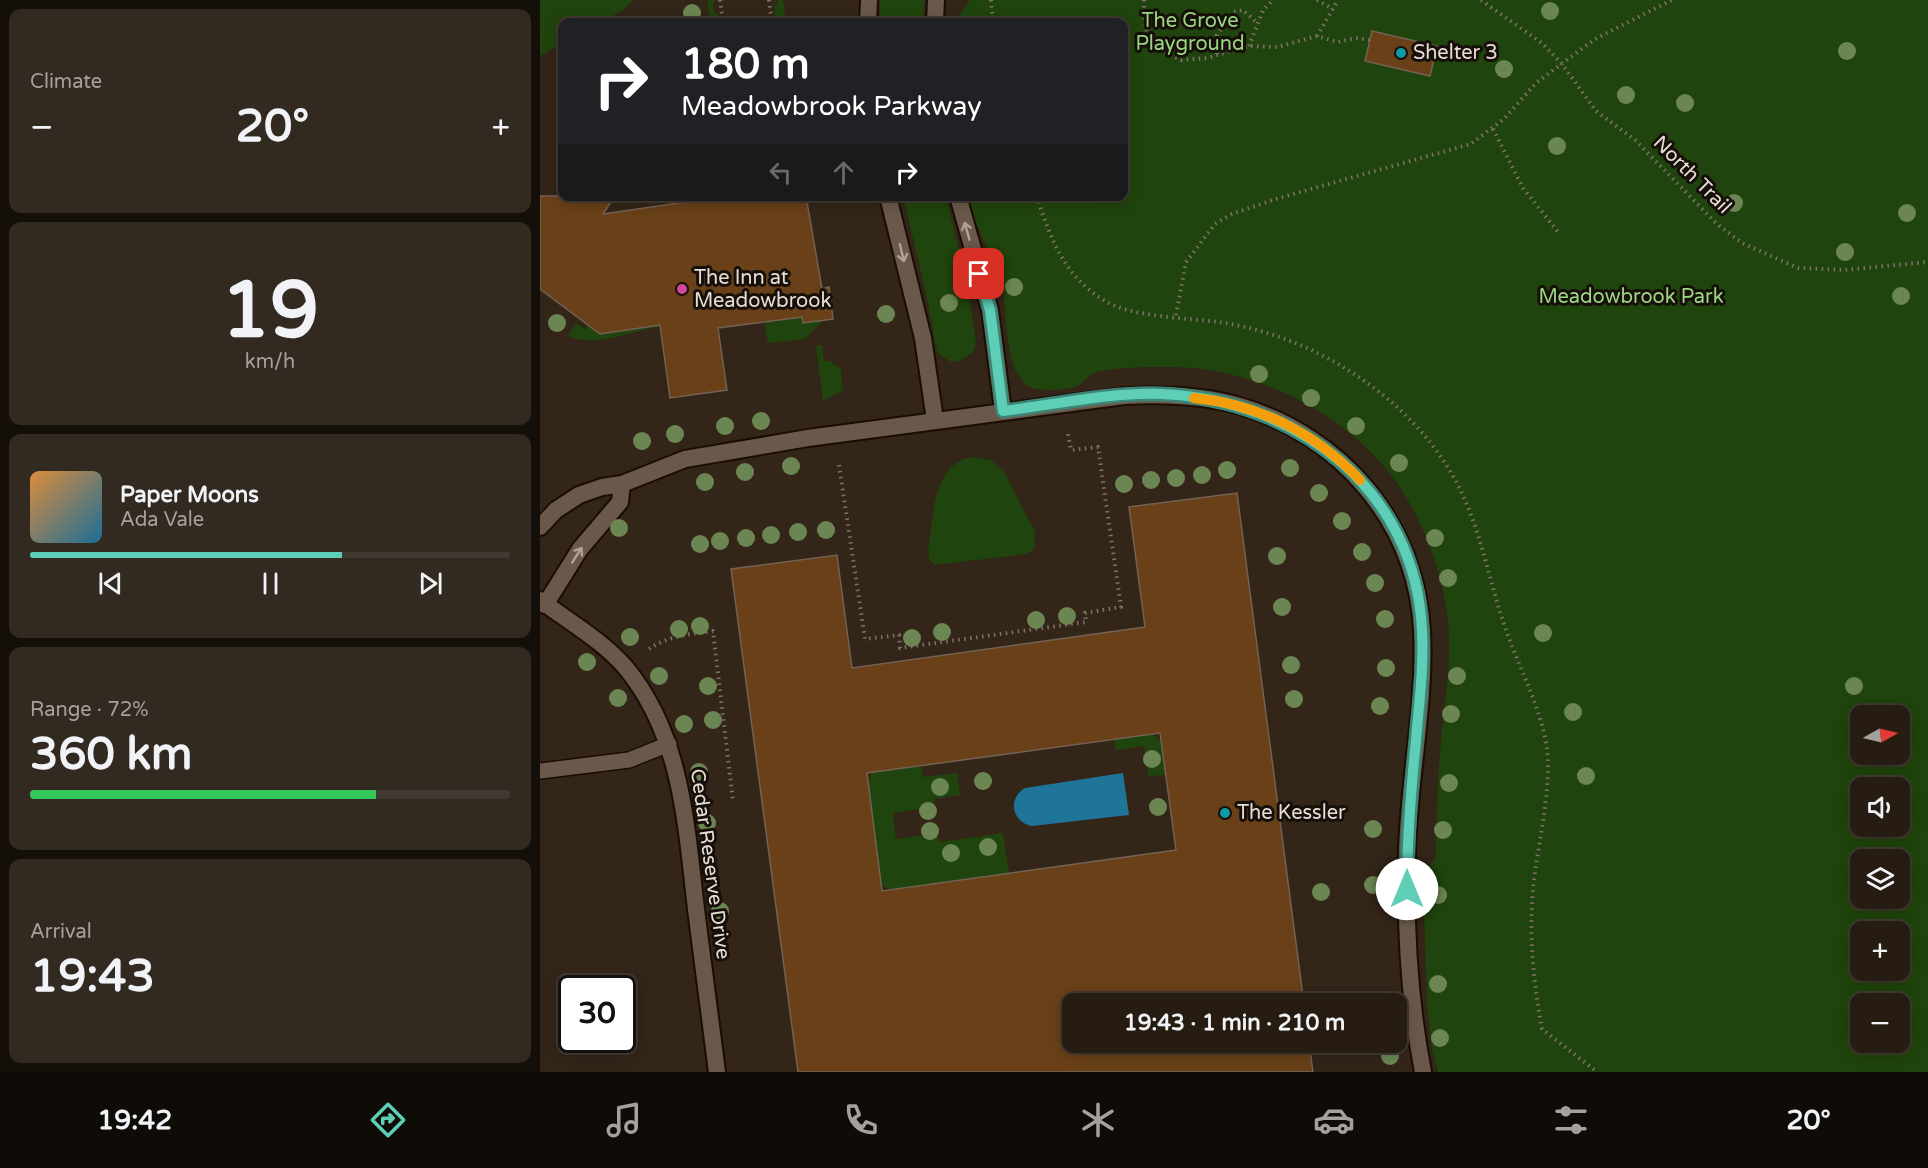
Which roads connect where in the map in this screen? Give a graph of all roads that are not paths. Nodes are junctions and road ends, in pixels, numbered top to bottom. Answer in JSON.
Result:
{"nodes":[{"id":1,"x":869,"y":0,"type":"edge"},
{"id":2,"x":936,"y":0,"type":"edge"},
{"id":3,"x":868,"y":18,"type":"edge"},
{"id":4,"x":935,"y":18,"type":"edge"},
{"id":5,"x":889,"y":201,"type":"edge"},
{"id":6,"x":959,"y":201,"type":"edge"},
{"id":7,"x":1003,"y":411,"type":"junction"},
{"id":8,"x":935,"y":420,"type":"junction"},
{"id":9,"x":622,"y":484,"type":"junction"},
{"id":10,"x":540,"y":527,"type":"edge"},
{"id":11,"x":543,"y":602,"type":"edge"},
{"id":12,"x":669,"y":744,"type":"junction"},
{"id":13,"x":540,"y":771,"type":"edge"},
{"id":14,"x":717,"y":1072,"type":"edge"},
{"id":15,"x":1423,"y":1072,"type":"edge"}],
"edges":[{"from":1,"to":3,"type":"street"},
{"from":2,"to":4,"type":"street"},
{"from":5,"to":8,"type":"street","one_way":true},
{"from":7,"to":6,"type":"street","one_way":true},
{"from":7,"to":8,"type":"street"},
{"from":7,"to":15,"type":"street"},
{"from":8,"to":9,"type":"street"},
{"from":9,"to":10,"type":"street"},
{"from":11,"to":9,"type":"street","name":"Cedar Reserve Drive","one_way":true},
{"from":11,"to":12,"type":"street","name":"Cedar Reserve Drive"},
{"from":12,"to":13,"type":"lane"},
{"from":12,"to":14,"type":"street","name":"Cedar Reserve Drive"}]}
